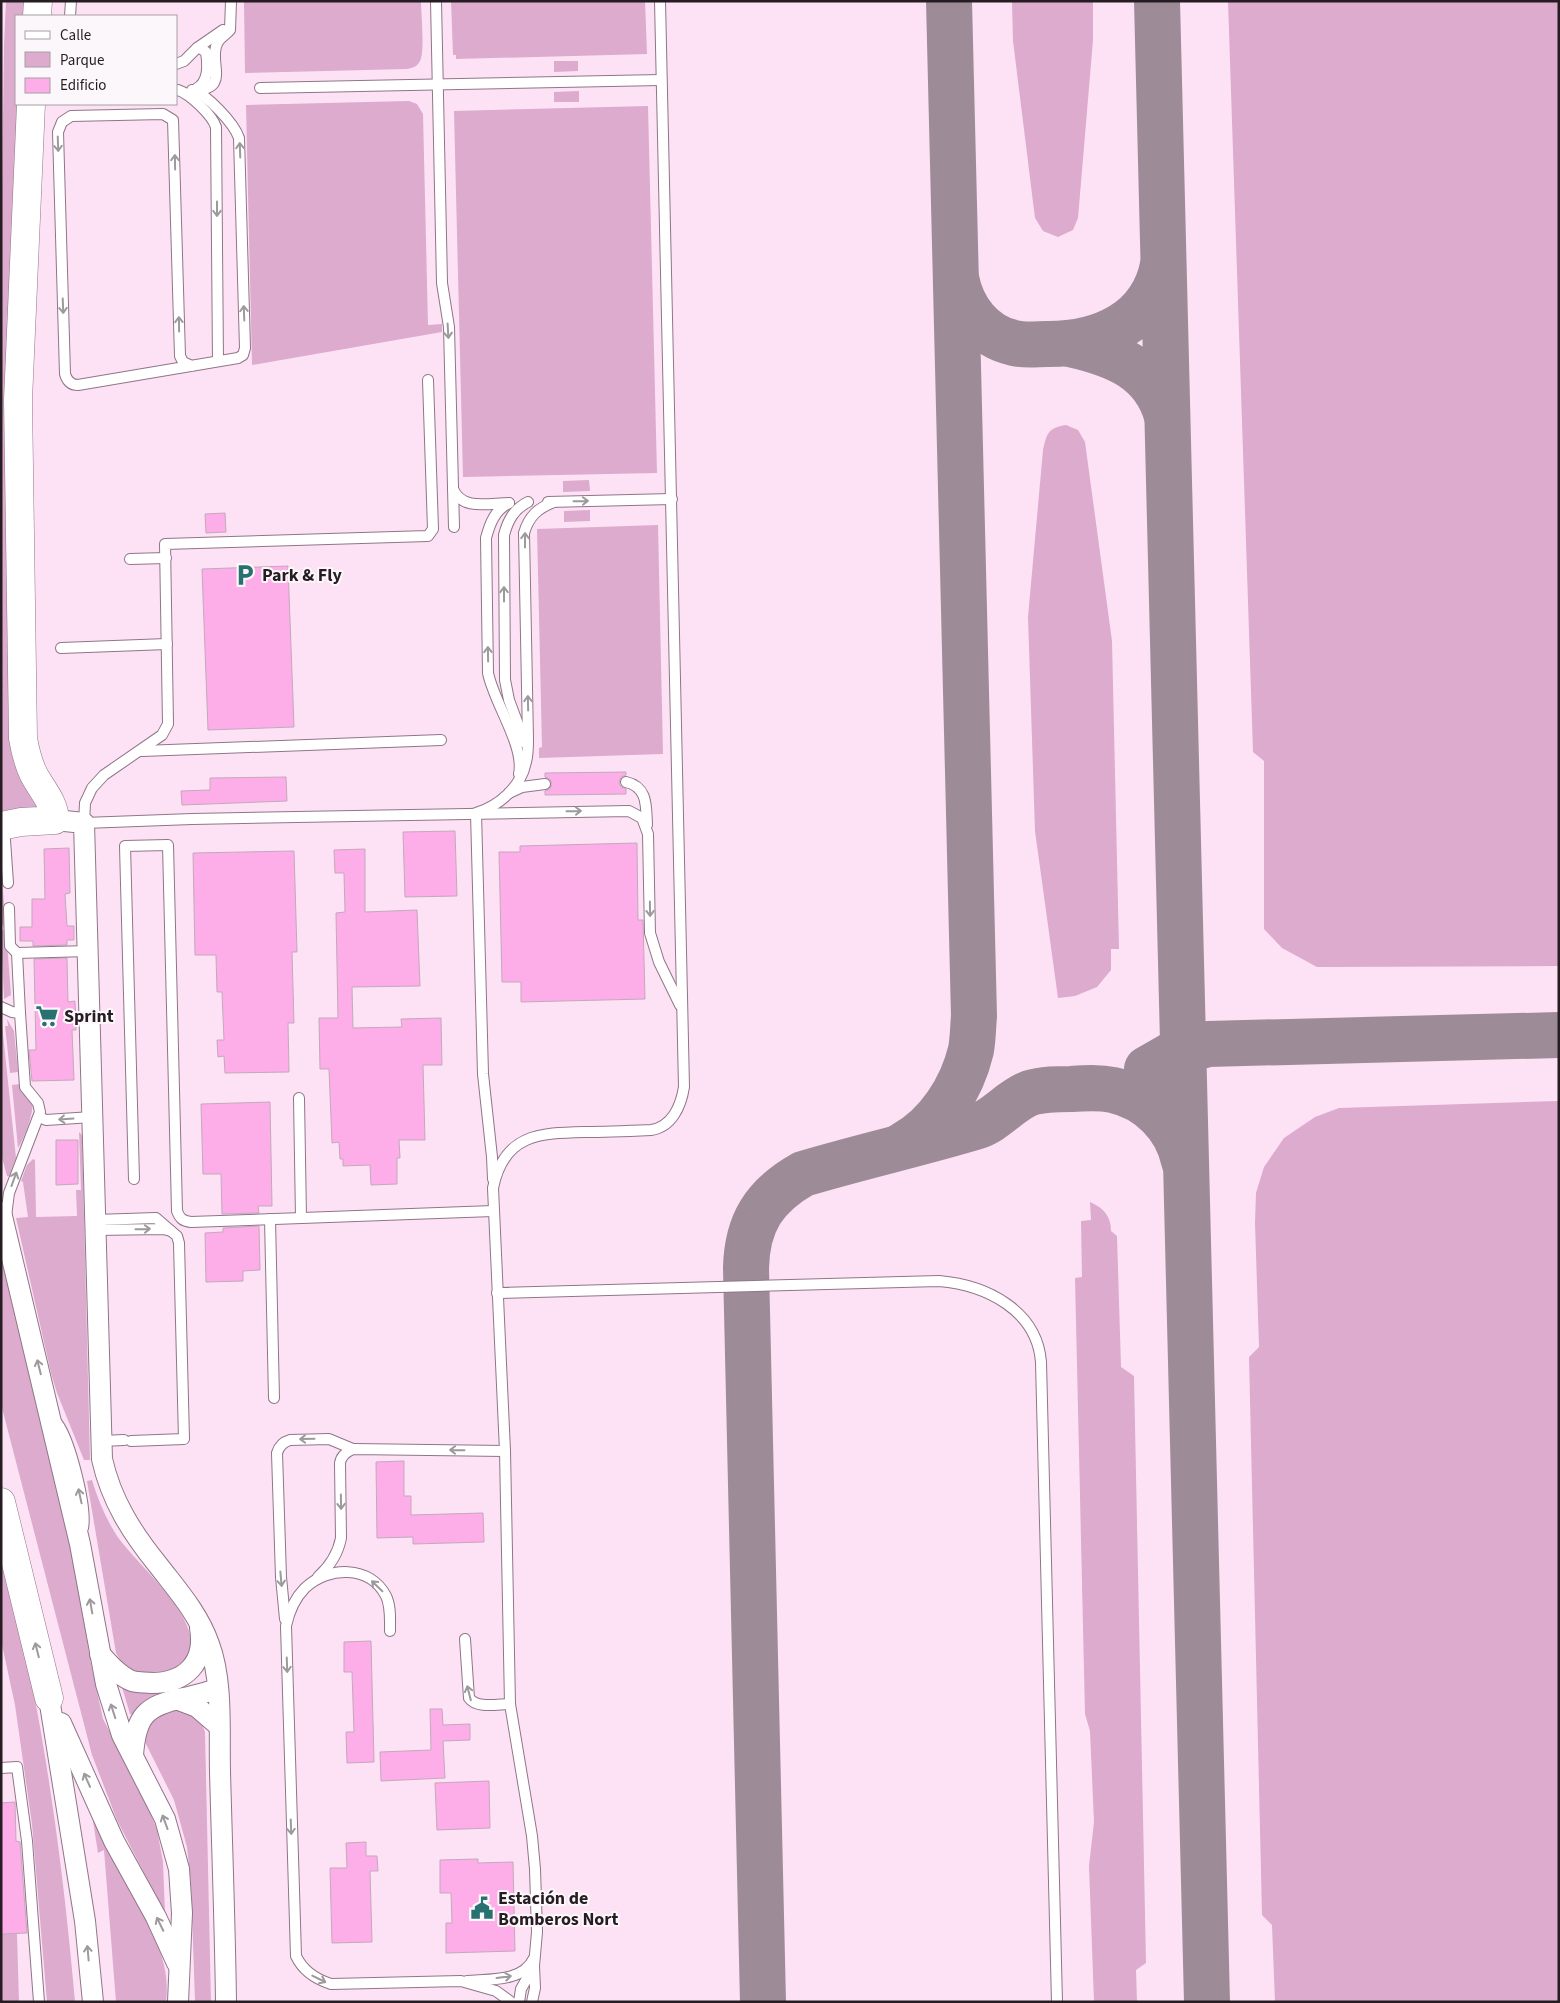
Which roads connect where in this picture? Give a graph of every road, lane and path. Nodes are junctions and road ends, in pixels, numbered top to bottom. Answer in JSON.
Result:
{"nodes":[{"id":1,"x":38,"y":1,"type":"edge"},
{"id":2,"x":71,"y":1,"type":"edge"},
{"id":3,"x":231,"y":1,"type":"edge"},
{"id":4,"x":436,"y":1,"type":"edge"},
{"id":5,"x":660,"y":1,"type":"edge"},
{"id":6,"x":37,"y":15,"type":"edge"},
{"id":7,"x":70,"y":15,"type":"edge"},
{"id":8,"x":231,"y":16,"type":"junction"},
{"id":9,"x":197,"y":48,"type":"junction"},
{"id":10,"x":178,"y":63,"type":"edge"},
{"id":11,"x":661,"y":80,"type":"junction"},
{"id":12,"x":438,"y":84,"type":"junction"},
{"id":13,"x":260,"y":88,"type":"dead end"},
{"id":14,"x":178,"y":90,"type":"edge"},
{"id":15,"x":178,"y":90,"type":"edge"},
{"id":16,"x":197,"y":90,"type":"junction"},
{"id":17,"x":31,"y":105,"type":"edge"},
{"id":18,"x":234,"y":126,"type":"junction"},
{"id":19,"x":216,"y":132,"type":"junction"},
{"id":20,"x":218,"y":361,"type":"junction"},
{"id":21,"x":192,"y":366,"type":"junction"},
{"id":22,"x":428,"y":380,"type":"dead end"},
{"id":23,"x":453,"y":488,"type":"junction"},
{"id":24,"x":672,"y":499,"type":"junction"},
{"id":25,"x":528,"y":502,"type":"junction"},
{"id":26,"x":554,"y":502,"type":"junction"},
{"id":27,"x":509,"y":503,"type":"junction"},
{"id":28,"x":454,"y":527,"type":"dead end"},
{"id":29,"x":166,"y":558,"type":"junction"},
{"id":30,"x":130,"y":559,"type":"dead end"},
{"id":31,"x":167,"y":644,"type":"junction"},
{"id":32,"x":61,"y":648,"type":"dead end"},
{"id":33,"x":441,"y":740,"type":"dead end"},
{"id":34,"x":137,"y":752,"type":"junction"},
{"id":35,"x":526,"y":762,"type":"junction"},
{"id":36,"x":626,"y":782,"type":"dead end"},
{"id":37,"x":545,"y":784,"type":"dead end"},
{"id":38,"x":519,"y":785,"type":"junction"},
{"id":39,"x":476,"y":813,"type":"junction"},
{"id":40,"x":55,"y":820,"type":"junction"},
{"id":41,"x":7,"y":823,"type":"edge"},
{"id":42,"x":84,"y":823,"type":"junction"},
{"id":43,"x":648,"y":834,"type":"junction"},
{"id":44,"x":8,"y":883,"type":"dead end"},
{"id":45,"x":9,"y":908,"type":"dead end"},
{"id":46,"x":88,"y":951,"type":"junction"},
{"id":47,"x":18,"y":953,"type":"junction"},
{"id":48,"x":1,"y":1007,"type":"edge"},
{"id":49,"x":20,"y":1013,"type":"junction"},
{"id":50,"x":683,"y":1013,"type":"junction"},
{"id":51,"x":299,"y":1098,"type":"dead end"},
{"id":52,"x":39,"y":1117,"type":"junction"},
{"id":53,"x":92,"y":1117,"type":"junction"},
{"id":54,"x":134,"y":1179,"type":"dead end"},
{"id":55,"x":493,"y":1188,"type":"junction"},
{"id":56,"x":493,"y":1211,"type":"junction"},
{"id":57,"x":301,"y":1218,"type":"junction"},
{"id":58,"x":270,"y":1219,"type":"junction"},
{"id":59,"x":3,"y":1220,"type":"edge"},
{"id":60,"x":95,"y":1225,"type":"junction"},
{"id":61,"x":497,"y":1293,"type":"junction"},
{"id":62,"x":274,"y":1398,"type":"dead end"},
{"id":63,"x":101,"y":1440,"type":"junction"},
{"id":64,"x":353,"y":1449,"type":"junction"},
{"id":65,"x":506,"y":1451,"type":"junction"},
{"id":66,"x":1,"y":1502,"type":"edge"},
{"id":67,"x":314,"y":1580,"type":"junction"},
{"id":68,"x":198,"y":1619,"type":"junction"},
{"id":69,"x":286,"y":1626,"type":"junction"},
{"id":70,"x":390,"y":1631,"type":"dead end"},
{"id":71,"x":465,"y":1639,"type":"dead end"},
{"id":72,"x":100,"y":1654,"type":"junction"},
{"id":73,"x":218,"y":1689,"type":"junction"},
{"id":74,"x":174,"y":1690,"type":"junction"},
{"id":75,"x":49,"y":1698,"type":"junction"},
{"id":76,"x":510,"y":1704,"type":"junction"},
{"id":77,"x":219,"y":1726,"type":"junction"},
{"id":78,"x":133,"y":1756,"type":"junction"},
{"id":79,"x":1,"y":1768,"type":"edge"},
{"id":80,"x":536,"y":1954,"type":"junction"},
{"id":81,"x":534,"y":1966,"type":"junction"},
{"id":82,"x":179,"y":1969,"type":"junction"},
{"id":83,"x":461,"y":1981,"type":"junction"},
{"id":84,"x":39,"y":2002,"type":"edge"},
{"id":85,"x":93,"y":2002,"type":"edge"},
{"id":86,"x":178,"y":2002,"type":"edge"},
{"id":87,"x":226,"y":2002,"type":"edge"},
{"id":88,"x":510,"y":2002,"type":"edge"},
{"id":89,"x":519,"y":2002,"type":"edge"},
{"id":90,"x":532,"y":2002,"type":"edge"},
{"id":91,"x":1057,"y":2002,"type":"edge"}],
"edges":[{"from":1,"to":6,"type":"main road"},
{"from":2,"to":7,"type":"lane"},
{"from":3,"to":8,"type":"lane"},
{"from":4,"to":12,"type":"lane"},
{"from":5,"to":11,"type":"lane"},
{"from":8,"to":9,"type":"lane"},
{"from":8,"to":16,"type":"lane"},
{"from":9,"to":10,"type":"lane"},
{"from":9,"to":16,"type":"lane"},
{"from":11,"to":12,"type":"lane"},
{"from":11,"to":24,"type":"lane"},
{"from":12,"to":13,"type":"lane"},
{"from":12,"to":23,"type":"lane","one_way":true},
{"from":14,"to":16,"type":"lane"},
{"from":15,"to":19,"type":"lane"},
{"from":16,"to":18,"type":"lane"},
{"from":17,"to":40,"type":"main road"},
{"from":18,"to":19,"type":"lane"},
{"from":20,"to":18,"type":"lane","one_way":true},
{"from":19,"to":20,"type":"lane","one_way":true},
{"from":20,"to":21,"type":"lane"},
{"from":21,"to":21,"type":"lane","one_way":true},
{"from":22,"to":29,"type":"lane"},
{"from":23,"to":27,"type":"lane"},
{"from":23,"to":28,"type":"lane"},
{"from":26,"to":24,"type":"lane","one_way":true},
{"from":24,"to":50,"type":"lane"},
{"from":25,"to":26,"type":"lane"},
{"from":25,"to":27,"type":"lane"},
{"from":35,"to":25,"type":"lane","one_way":true},
{"from":35,"to":26,"type":"lane","one_way":true},
{"from":38,"to":27,"type":"lane","one_way":true},
{"from":29,"to":30,"type":"lane"},
{"from":29,"to":31,"type":"lane"},
{"from":31,"to":32,"type":"lane"},
{"from":31,"to":34,"type":"lane"},
{"from":33,"to":34,"type":"lane"},
{"from":34,"to":42,"type":"lane"},
{"from":35,"to":38,"type":"lane"},
{"from":36,"to":43,"type":"lane"},
{"from":37,"to":38,"type":"lane"},
{"from":38,"to":39,"type":"lane"},
{"from":39,"to":42,"type":"lane"},
{"from":39,"to":43,"type":"lane","one_way":true},
{"from":39,"to":55,"type":"lane"},
{"from":40,"to":41,"type":"main road"},
{"from":40,"to":42,"type":"street"},
{"from":41,"to":44,"type":"lane"},
{"from":42,"to":46,"type":"street"},
{"from":43,"to":50,"type":"lane","one_way":true},
{"from":45,"to":47,"type":"lane"},
{"from":46,"to":47,"type":"lane"},
{"from":46,"to":53,"type":"street"},
{"from":47,"to":49,"type":"lane"},
{"from":48,"to":49,"type":"lane"},
{"from":49,"to":52,"type":"lane"},
{"from":50,"to":55,"type":"lane"},
{"from":51,"to":57,"type":"lane"},
{"from":53,"to":52,"type":"lane","one_way":true},
{"from":59,"to":52,"type":"lane","one_way":true},
{"from":53,"to":60,"type":"street"},
{"from":54,"to":58,"type":"lane"},
{"from":55,"to":56,"type":"lane"},
{"from":56,"to":57,"type":"lane"},
{"from":56,"to":61,"type":"lane"},
{"from":57,"to":58,"type":"lane"},
{"from":58,"to":62,"type":"lane"},
{"from":72,"to":59,"type":"street","one_way":true},
{"from":60,"to":63,"type":"street"},
{"from":60,"to":63,"type":"lane"},
{"from":61,"to":65,"type":"lane"},
{"from":61,"to":91,"type":"lane"},
{"from":63,"to":68,"type":"street"},
{"from":65,"to":64,"type":"lane","one_way":true},
{"from":64,"to":67,"type":"lane","one_way":true},
{"from":64,"to":69,"type":"lane","one_way":true},
{"from":65,"to":76,"type":"lane"},
{"from":75,"to":66,"type":"main road","one_way":true},
{"from":67,"to":69,"type":"lane"},
{"from":70,"to":67,"type":"lane","one_way":true},
{"from":68,"to":73,"type":"street"},
{"from":68,"to":74,"type":"street"},
{"from":69,"to":83,"type":"lane","one_way":true},
{"from":76,"to":71,"type":"lane","one_way":true},
{"from":72,"to":74,"type":"street"},
{"from":78,"to":72,"type":"street","one_way":true},
{"from":73,"to":74,"type":"street"},
{"from":73,"to":77,"type":"street"},
{"from":74,"to":77,"type":"street"},
{"from":74,"to":78,"type":"street"},
{"from":82,"to":75,"type":"street","one_way":true},
{"from":85,"to":75,"type":"street","one_way":true},
{"from":76,"to":80,"type":"lane"},
{"from":77,"to":87,"type":"street"},
{"from":82,"to":78,"type":"street","one_way":true},
{"from":79,"to":84,"type":"lane"},
{"from":80,"to":81,"type":"lane"},
{"from":83,"to":80,"type":"lane","one_way":true},
{"from":81,"to":89,"type":"lane"},
{"from":81,"to":90,"type":"lane"},
{"from":82,"to":86,"type":"street"},
{"from":83,"to":88,"type":"lane"}]}
